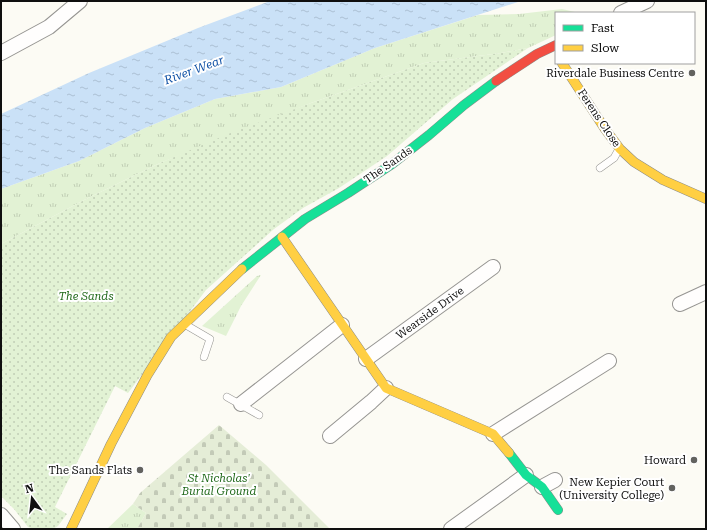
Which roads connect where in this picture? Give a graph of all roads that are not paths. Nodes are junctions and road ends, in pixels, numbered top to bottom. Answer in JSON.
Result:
{"nodes":[{"id":1,"x":80,"y":1,"type":"edge"},
{"id":2,"x":647,"y":1,"type":"edge"},
{"id":3,"x":630,"y":11,"type":"edge"},
{"id":4,"x":555,"y":48,"type":"edge"},
{"id":5,"x":1,"y":53,"type":"edge"},
{"id":6,"x":563,"y":64,"type":"edge"},
{"id":7,"x":620,"y":149,"type":"junction"},
{"id":8,"x":600,"y":168,"type":"dead end"},
{"id":9,"x":706,"y":199,"type":"edge"},
{"id":10,"x":282,"y":237,"type":"junction"},
{"id":11,"x":493,"y":267,"type":"dead end"},
{"id":12,"x":706,"y":292,"type":"edge"},
{"id":13,"x":680,"y":304,"type":"dead end"},
{"id":14,"x":184,"y":324,"type":"junction"},
{"id":15,"x":342,"y":325,"type":"junction"},
{"id":16,"x":204,"y":357,"type":"dead end"},
{"id":17,"x":366,"y":359,"type":"junction"},
{"id":18,"x":608,"y":361,"type":"dead end"},
{"id":19,"x":386,"y":388,"type":"junction"},
{"id":20,"x":227,"y":396,"type":"dead end"},
{"id":21,"x":241,"y":404,"type":"junction"},
{"id":22,"x":259,"y":415,"type":"dead end"},
{"id":23,"x":493,"y":434,"type":"junction"},
{"id":24,"x":330,"y":436,"type":"dead end"},
{"id":25,"x":526,"y":475,"type":"junction"},
{"id":26,"x":556,"y":480,"type":"dead end"},
{"id":27,"x":542,"y":487,"type":"junction"},
{"id":28,"x":558,"y":510,"type":"dead end"},
{"id":29,"x":1,"y":515,"type":"edge"},
{"id":30,"x":13,"y":529,"type":"edge"},
{"id":31,"x":72,"y":529,"type":"edge"},
{"id":32,"x":452,"y":529,"type":"edge"}],
"edges":[{"from":1,"to":5,"type":"street"},
{"from":2,"to":3,"type":"street"},
{"from":4,"to":10,"type":"street","name":"The Sands"},
{"from":6,"to":7,"type":"street","name":"Ferens Close"},
{"from":7,"to":8,"type":"lane"},
{"from":7,"to":9,"type":"street","name":"Ferens Close"},
{"from":10,"to":14,"type":"street","name":"The Sands"},
{"from":10,"to":15,"type":"street"},
{"from":11,"to":17,"type":"street","name":"Wearside Drive"},
{"from":12,"to":13,"type":"street"},
{"from":14,"to":16,"type":"lane"},
{"from":14,"to":31,"type":"street","name":"The Sands"},
{"from":15,"to":17,"type":"street"},
{"from":15,"to":21,"type":"street"},
{"from":17,"to":19,"type":"street"},
{"from":18,"to":23,"type":"street"},
{"from":19,"to":23,"type":"street"},
{"from":19,"to":24,"type":"street"},
{"from":20,"to":21,"type":"lane"},
{"from":21,"to":22,"type":"lane"},
{"from":23,"to":25,"type":"street"},
{"from":25,"to":27,"type":"street"},
{"from":25,"to":32,"type":"street"},
{"from":26,"to":27,"type":"street"},
{"from":27,"to":28,"type":"street"},
{"from":29,"to":30,"type":"street"}]}
